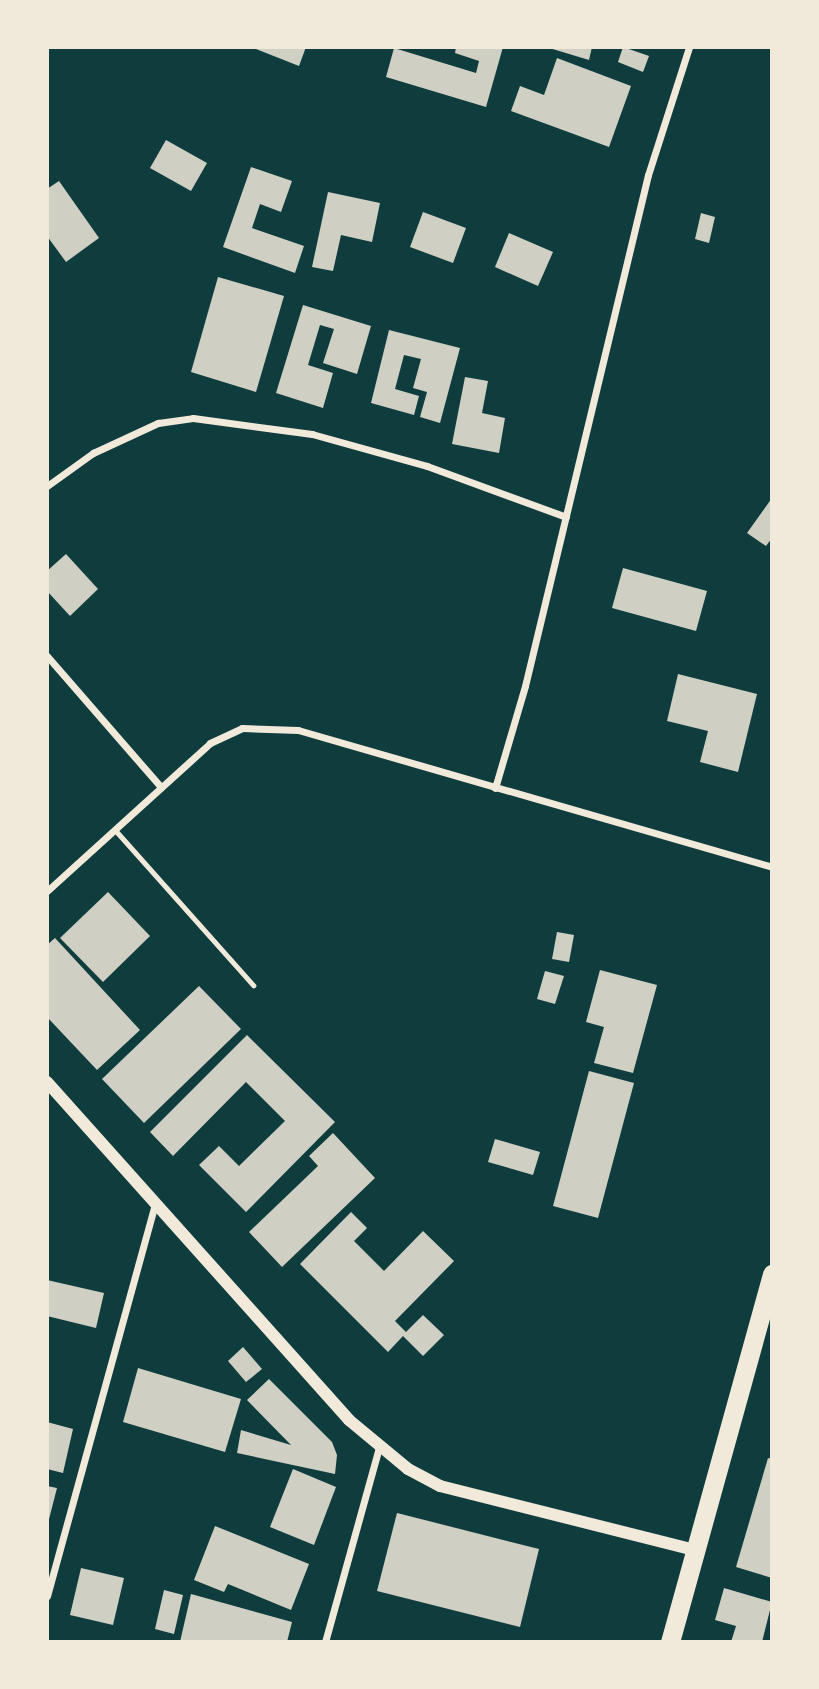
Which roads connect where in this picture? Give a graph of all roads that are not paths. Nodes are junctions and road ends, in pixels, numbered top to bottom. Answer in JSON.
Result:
{"nodes":[{"id":1,"x":690,"y":47,"type":"edge"},
{"id":2,"x":47,"y":486,"type":"edge"},
{"id":3,"x":566,"y":517,"type":"junction"},
{"id":4,"x":47,"y":656,"type":"edge"},
{"id":5,"x":161,"y":787,"type":"junction"},
{"id":6,"x":495,"y":788,"type":"junction"},
{"id":7,"x":115,"y":830,"type":"junction"},
{"id":8,"x":772,"y":866,"type":"edge"},
{"id":9,"x":47,"y":891,"type":"edge"},
{"id":10,"x":253,"y":985,"type":"dead end"},
{"id":11,"x":47,"y":1082,"type":"edge"},
{"id":12,"x":155,"y":1203,"type":"junction"},
{"id":13,"x":772,"y":1274,"type":"edge"},
{"id":14,"x":381,"y":1443,"type":"junction"},
{"id":15,"x":695,"y":1550,"type":"junction"},
{"id":16,"x":47,"y":1596,"type":"edge"},
{"id":17,"x":325,"y":1642,"type":"edge"},
{"id":18,"x":670,"y":1642,"type":"edge"}],
"edges":[{"from":1,"to":3,"type":"street"},
{"from":2,"to":3,"type":"street"},
{"from":3,"to":6,"type":"street"},
{"from":4,"to":5,"type":"street"},
{"from":5,"to":6,"type":"street"},
{"from":5,"to":7,"type":"street"},
{"from":6,"to":8,"type":"street"},
{"from":7,"to":9,"type":"street"},
{"from":7,"to":10,"type":"lane"},
{"from":11,"to":12,"type":"street"},
{"from":12,"to":14,"type":"street"},
{"from":12,"to":16,"type":"street"},
{"from":13,"to":15,"type":"highway"},
{"from":14,"to":15,"type":"street"},
{"from":14,"to":17,"type":"street"},
{"from":15,"to":18,"type":"highway"}]}
